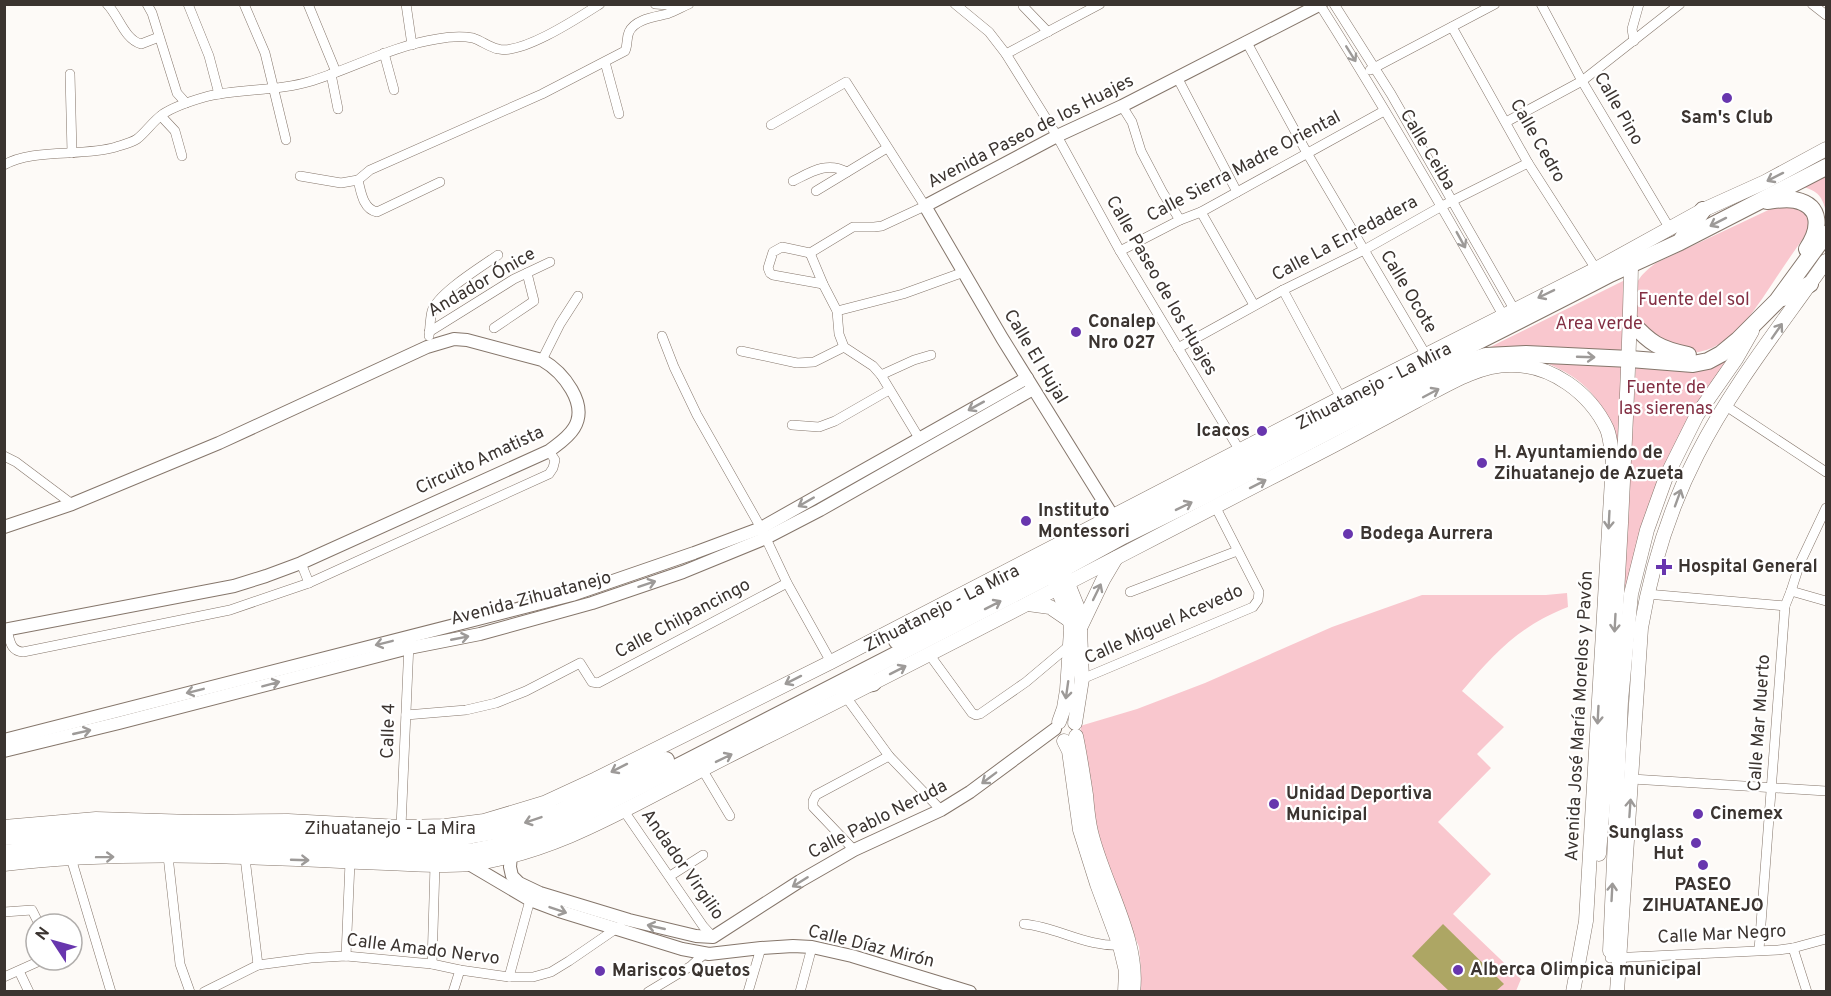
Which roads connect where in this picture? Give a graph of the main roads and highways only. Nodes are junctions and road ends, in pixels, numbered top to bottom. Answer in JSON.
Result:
{"nodes":[{"id":1,"x":1827,"y":149,"type":"edge"},
{"id":2,"x":1827,"y":167,"type":"edge"},
{"id":3,"x":1757,"y":203,"type":"junction"},
{"id":4,"x":1702,"y":210,"type":"joint"},
{"id":5,"x":1827,"y":234,"type":"edge"},
{"id":6,"x":1675,"y":236,"type":"junction"},
{"id":7,"x":1827,"y":261,"type":"edge"},
{"id":8,"x":1631,"y":263,"type":"junction"},
{"id":9,"x":1596,"y":273,"type":"junction"},
{"id":10,"x":1810,"y":284,"type":"junction"},
{"id":11,"x":1777,"y":301,"type":"junction"},
{"id":12,"x":1760,"y":319,"type":"junction"},
{"id":13,"x":1630,"y":322,"type":"junction"},
{"id":14,"x":1721,"y":354,"type":"junction"},
{"id":15,"x":1630,"y":358,"type":"junction"},
{"id":16,"x":1411,"y":389,"type":"junction"},
{"id":17,"x":1390,"y":415,"type":"junction"},
{"id":18,"x":1192,"y":481,"type":"junction"},
{"id":19,"x":1122,"y":531,"type":"junction"},
{"id":20,"x":1116,"y":557,"type":"junction"},
{"id":21,"x":1053,"y":568,"type":"junction"},
{"id":22,"x":1611,"y":599,"type":"junction"},
{"id":23,"x":1028,"y":604,"type":"junction"},
{"id":24,"x":1075,"y":624,"type":"junction"},
{"id":25,"x":873,"y":683,"type":"junction"},
{"id":26,"x":829,"y":688,"type":"junction"},
{"id":27,"x":1637,"y":700,"type":"junction"},
{"id":28,"x":1621,"y":701,"type":"junction"},
{"id":29,"x":1057,"y":725,"type":"junction"},
{"id":30,"x":1072,"y":733,"type":"junction"},
{"id":31,"x":4,"y":827,"type":"edge"},
{"id":32,"x":288,"y":827,"type":"junction"},
{"id":33,"x":4,"y":837,"type":"edge"},
{"id":34,"x":4,"y":853,"type":"edge"},
{"id":35,"x":4,"y":864,"type":"edge"},
{"id":36,"x":1125,"y":945,"type":"junction"},
{"id":37,"x":1614,"y":957,"type":"junction"},
{"id":38,"x":1125,"y":992,"type":"edge"},
{"id":39,"x":1133,"y":992,"type":"edge"},
{"id":40,"x":1573,"y":992,"type":"edge"},
{"id":41,"x":1616,"y":992,"type":"edge"}],
"edges":[{"from":1,"to":4,"type":"main road","one_way":true},
{"from":2,"to":3,"type":"highway","name":"Zihuatanejo - La Mira"},
{"from":3,"to":6,"type":"highway","name":"Zihuatanejo - La Mira","one_way":true},
{"from":3,"to":12,"type":"highway"},
{"from":4,"to":6,"type":"highway"},
{"from":5,"to":11,"type":"highway","name":"Zihuatanejo - La Mira"},
{"from":6,"to":8,"type":"highway","name":"Zihuatanejo - La Mira"},
{"from":6,"to":9,"type":"main road"},
{"from":7,"to":10,"type":"main road"},
{"from":8,"to":9,"type":"highway","name":"Zihuatanejo - La Mira"},
{"from":8,"to":13,"type":"main road","name":"Avenida José María Morelos y Pavón"},
{"from":9,"to":18,"type":"highway","name":"Zihuatanejo - La Mira"},
{"from":9,"to":18,"type":"main road","one_way":true},
{"from":10,"to":11,"type":"highway"},
{"from":27,"to":10,"type":"main road","one_way":true},
{"from":11,"to":12,"type":"highway","name":"Zihuatanejo - La Mira"},
{"from":12,"to":14,"type":"highway","name":"Zihuatanejo - La Mira"},
{"from":12,"to":28,"type":"main road"},
{"from":13,"to":14,"type":"highway"},
{"from":13,"to":15,"type":"main road","name":"Avenida José María Morelos y Pavón"},
{"from":14,"to":15,"type":"highway","name":"Zihuatanejo - La Mira"},
{"from":16,"to":15,"type":"highway","name":"Zihuatanejo - La Mira","one_way":true},
{"from":15,"to":22,"type":"main road","name":"Avenida José María Morelos y Pavón"},
{"from":16,"to":17,"type":"highway"},
{"from":19,"to":16,"type":"highway","name":"Zihuatanejo - La Mira","one_way":true},
{"from":19,"to":17,"type":"main road","name":"Avenida José María Morelos y Pavón","one_way":true},
{"from":17,"to":22,"type":"main road","name":"Avenida José María Morelos y Pavón","one_way":true},
{"from":18,"to":19,"type":"highway","name":"Zihuatanejo - La Mira"},
{"from":19,"to":20,"type":"main road","name":"Avenida José María Morelos y Pavón"},
{"from":19,"to":21,"type":"highway","name":"Zihuatanejo - La Mira"},
{"from":20,"to":21,"type":"main road","name":"Avenida José María Morelos y Pavón"},
{"from":24,"to":20,"type":"main road","one_way":true},
{"from":21,"to":23,"type":"main road"},
{"from":21,"to":24,"type":"main road"},
{"from":26,"to":21,"type":"highway","name":"Zihuatanejo - La Mira","one_way":true},
{"from":21,"to":32,"type":"main road","one_way":true},
{"from":21,"to":32,"type":"highway","name":"Zihuatanejo - La Mira","one_way":true},
{"from":22,"to":40,"type":"main road","name":"Avenida José María Morelos y Pavón","one_way":true},
{"from":23,"to":24,"type":"main road"},
{"from":25,"to":23,"type":"main road","one_way":true},
{"from":24,"to":29,"type":"main road","one_way":true},
{"from":24,"to":30,"type":"main road"},
{"from":25,"to":26,"type":"highway"},
{"from":35,"to":25,"type":"main road","one_way":true},
{"from":26,"to":34,"type":"highway","name":"Zihuatanejo - La Mira"},
{"from":27,"to":28,"type":"main road"},
{"from":37,"to":27,"type":"main road","one_way":true},
{"from":37,"to":28,"type":"main road","one_way":true},
{"from":29,"to":30,"type":"main road"},
{"from":29,"to":30,"type":"main road"},
{"from":30,"to":36,"type":"main road"},
{"from":31,"to":32,"type":"main road"},
{"from":32,"to":33,"type":"highway","name":"Zihuatanejo - La Mira"},
{"from":36,"to":38,"type":"main road"},
{"from":36,"to":39,"type":"main road"},
{"from":37,"to":41,"type":"main road"}]}
